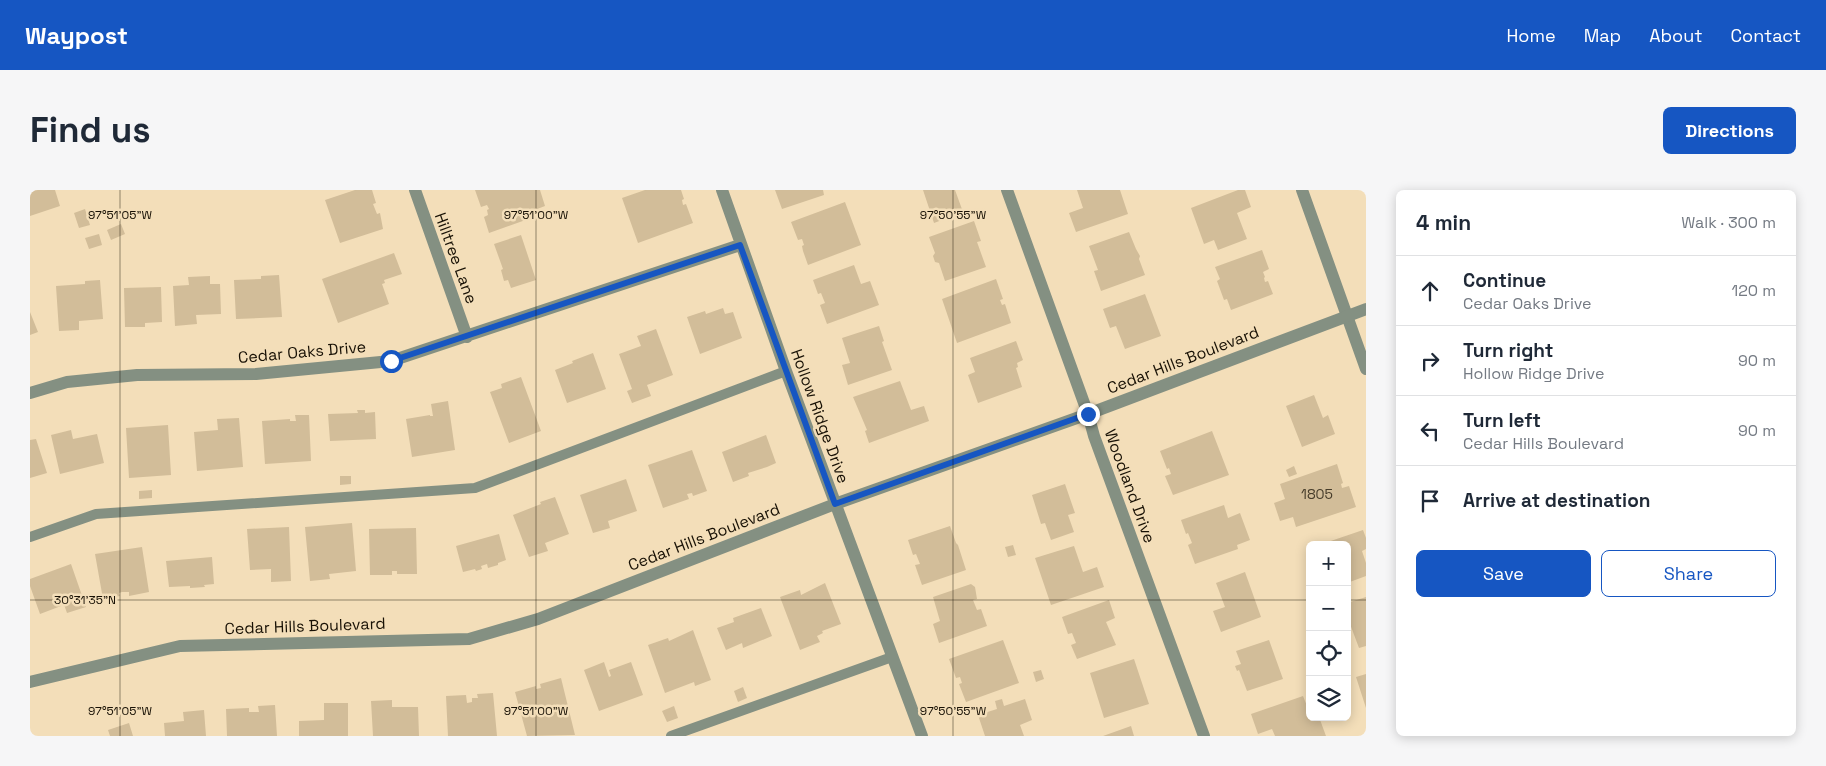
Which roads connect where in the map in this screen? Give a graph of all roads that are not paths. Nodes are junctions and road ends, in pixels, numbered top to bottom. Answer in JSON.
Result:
{"nodes":[{"id":1,"x":415,"y":190,"type":"edge"},
{"id":2,"x":722,"y":190,"type":"edge"},
{"id":3,"x":1007,"y":190,"type":"edge"},
{"id":4,"x":1302,"y":190,"type":"edge"},
{"id":5,"x":740,"y":245,"type":"junction"},
{"id":6,"x":1366,"y":309,"type":"edge"},
{"id":7,"x":1347,"y":315,"type":"junction"},
{"id":8,"x":467,"y":337,"type":"junction"},
{"id":9,"x":1366,"y":369,"type":"edge"},
{"id":10,"x":786,"y":371,"type":"junction"},
{"id":11,"x":30,"y":393,"type":"edge"},
{"id":12,"x":1088,"y":414,"type":"junction"},
{"id":13,"x":835,"y":504,"type":"junction"},
{"id":14,"x":30,"y":537,"type":"edge"},
{"id":15,"x":892,"y":657,"type":"junction"},
{"id":16,"x":30,"y":682,"type":"edge"},
{"id":17,"x":671,"y":736,"type":"edge"},
{"id":18,"x":922,"y":736,"type":"edge"},
{"id":19,"x":1204,"y":736,"type":"edge"}],
"edges":[{"from":1,"to":8,"type":"street","name":"Hilltree Lane"},
{"from":2,"to":5,"type":"street","name":"Hollow Ridge Drive"},
{"from":3,"to":12,"type":"street","name":"Woodland Drive"},
{"from":4,"to":7,"type":"street"},
{"from":5,"to":8,"type":"street","name":"Cedar Oaks Drive"},
{"from":5,"to":10,"type":"street","name":"Hollow Ridge Drive"},
{"from":6,"to":7,"type":"street","name":"Cedar Hills Boulevard"},
{"from":7,"to":9,"type":"street"},
{"from":7,"to":12,"type":"street","name":"Cedar Hills Boulevard"},
{"from":8,"to":11,"type":"street","name":"Cedar Oaks Drive"},
{"from":10,"to":13,"type":"street","name":"Hollow Ridge Drive"},
{"from":10,"to":14,"type":"lane"},
{"from":12,"to":13,"type":"street","name":"Cedar Hills Boulevard"},
{"from":12,"to":19,"type":"street","name":"Woodland Drive"},
{"from":13,"to":15,"type":"street","name":"Hollow Ridge Drive"},
{"from":13,"to":16,"type":"street","name":"Cedar Hills Boulevard"},
{"from":15,"to":17,"type":"lane"},
{"from":15,"to":18,"type":"street","name":"Hollow Ridge Drive"}]}
